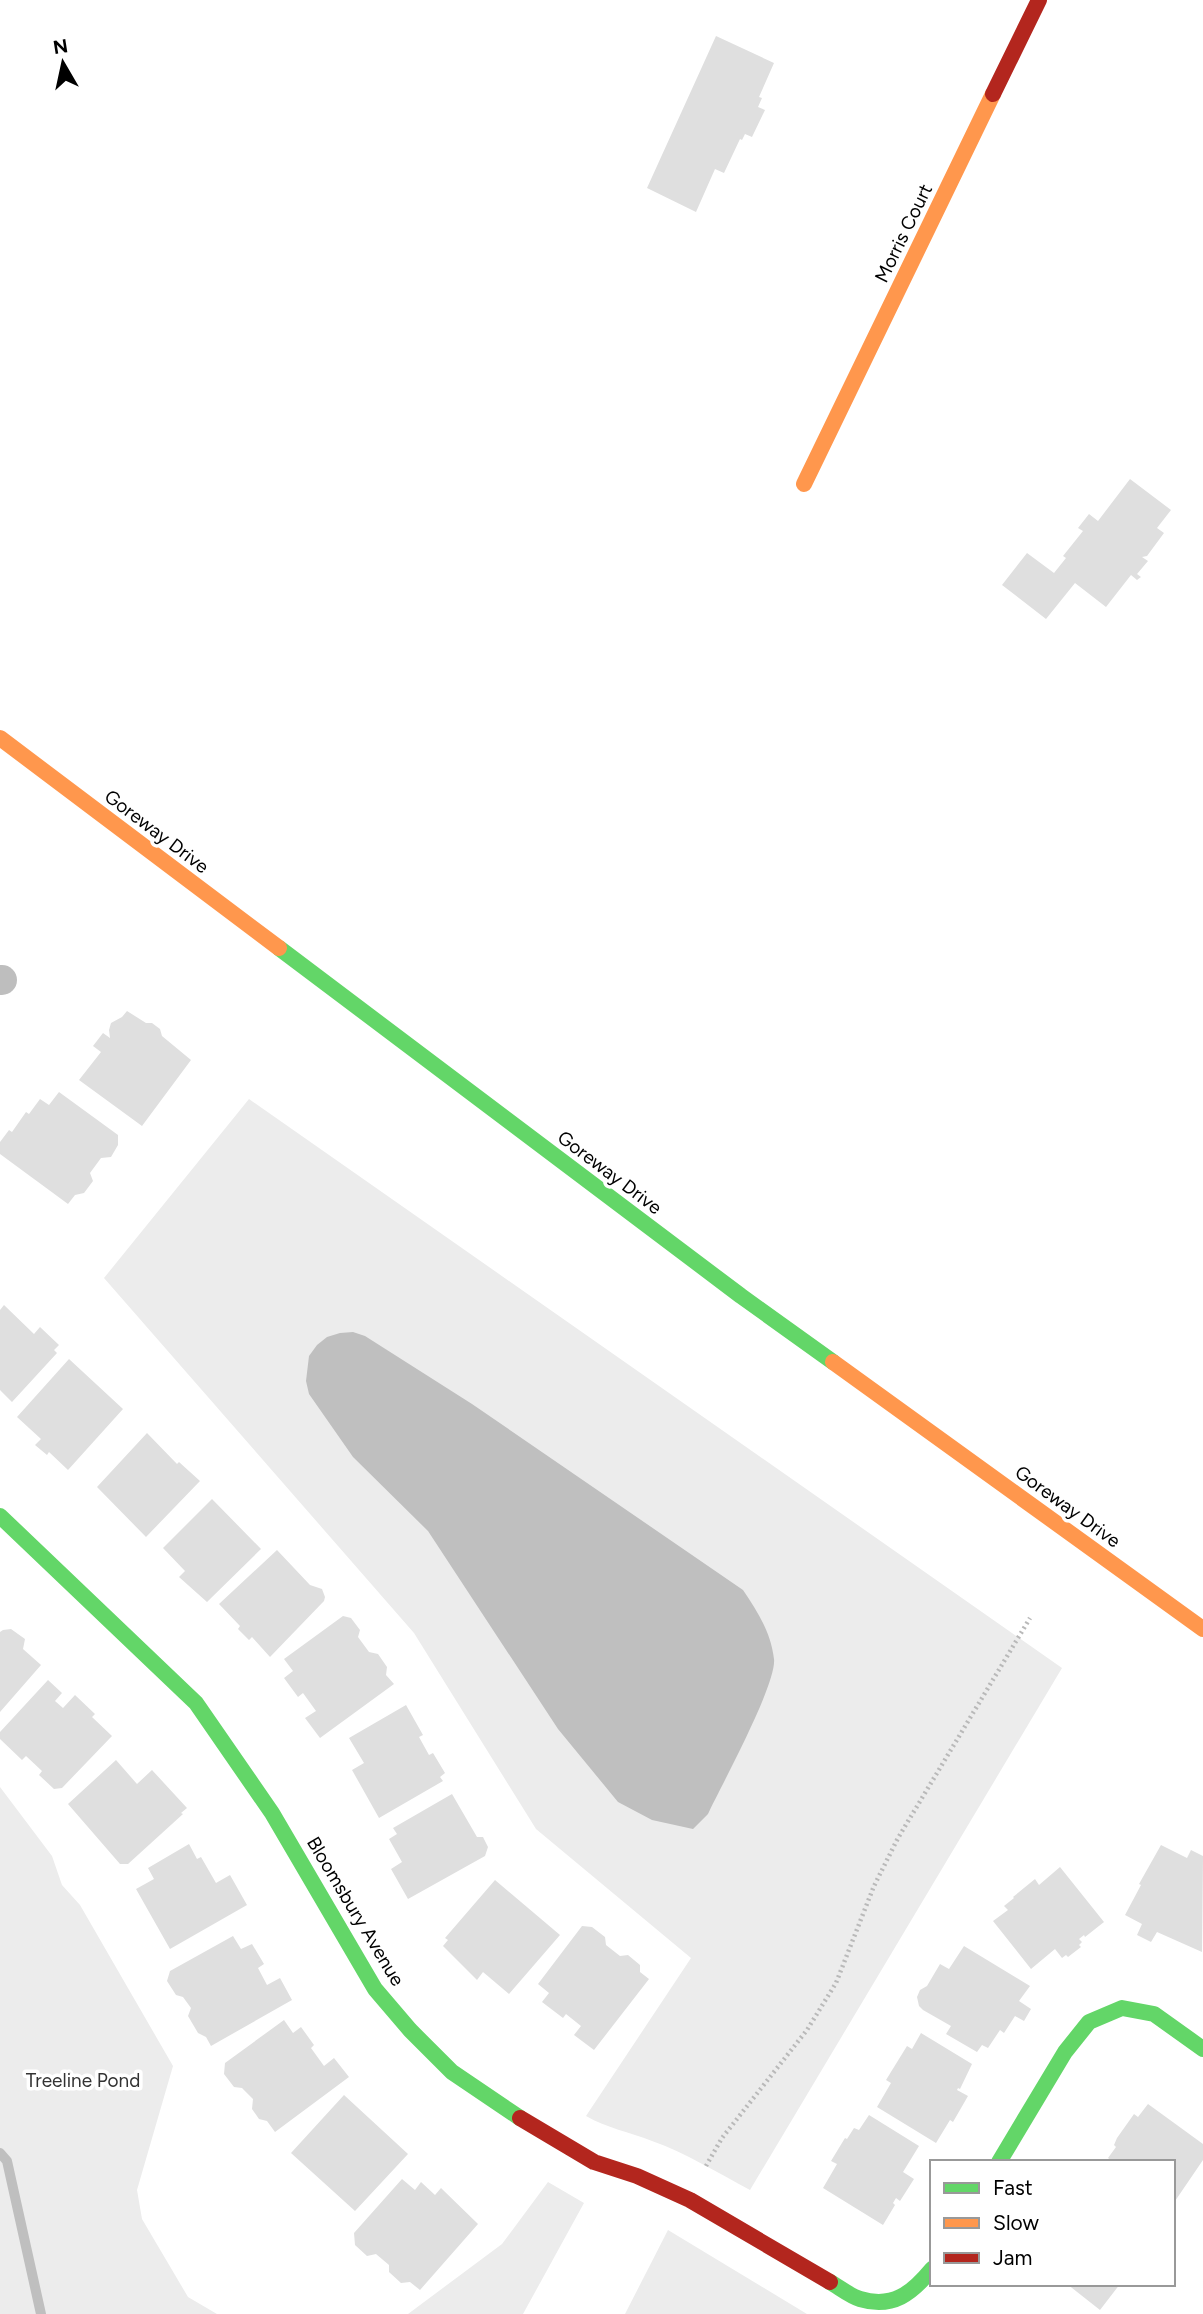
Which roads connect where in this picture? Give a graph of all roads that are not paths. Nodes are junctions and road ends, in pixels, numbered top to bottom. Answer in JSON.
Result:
{"nodes":[{"id":1,"x":1040,"y":0,"type":"edge"},
{"id":2,"x":804,"y":484,"type":"dead end"},
{"id":3,"x":0,"y":738,"type":"edge"},
{"id":4,"x":0,"y":1516,"type":"edge"},
{"id":5,"x":1203,"y":1629,"type":"edge"},
{"id":6,"x":1203,"y":2049,"type":"edge"},
{"id":7,"x":1000,"y":2160,"type":"edge"},
{"id":8,"x":930,"y":2271,"type":"edge"}],
"edges":[{"from":1,"to":2,"type":"street","name":"Morris Court"},
{"from":3,"to":5,"type":"street","name":"Goreway Drive"},
{"from":4,"to":8,"type":"street","name":"Bloomsbury Avenue"},
{"from":6,"to":7,"type":"street"}]}
